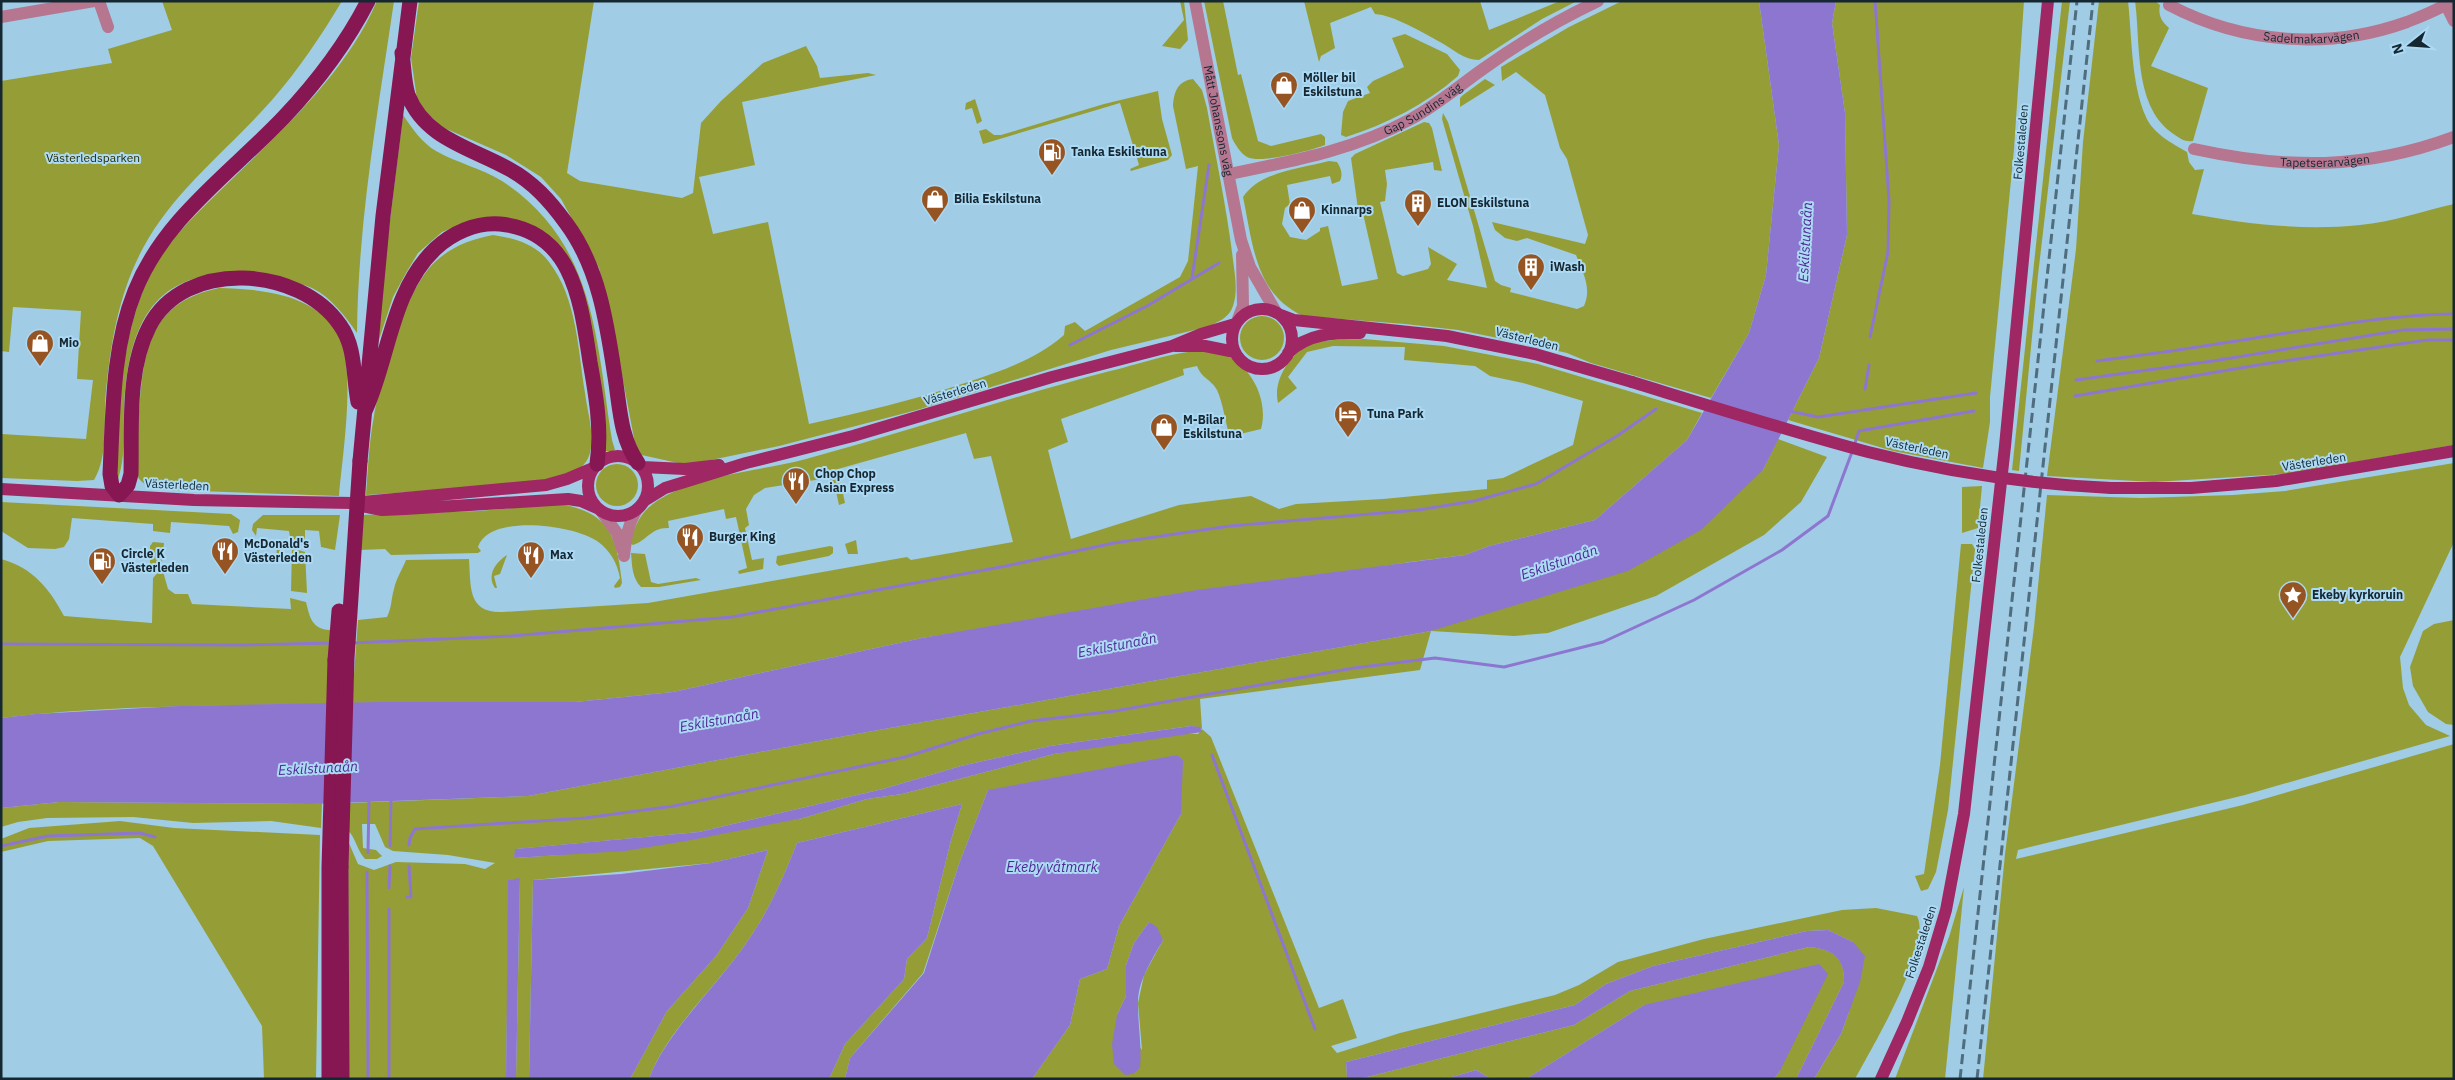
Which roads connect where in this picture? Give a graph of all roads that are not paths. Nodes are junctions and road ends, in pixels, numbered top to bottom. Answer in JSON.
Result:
{"nodes":[{"id":1,"x":94,"y":1,"type":"edge"},
{"id":2,"x":99,"y":1,"type":"edge"},
{"id":3,"x":368,"y":1,"type":"edge"},
{"id":4,"x":402,"y":1,"type":"edge"},
{"id":5,"x":410,"y":1,"type":"edge"},
{"id":6,"x":1195,"y":1,"type":"edge"},
{"id":7,"x":1598,"y":1,"type":"edge"},
{"id":8,"x":2048,"y":1,"type":"edge"},
{"id":9,"x":2449,"y":3,"type":"edge"},
{"id":10,"x":2169,"y":6,"type":"dead end"},
{"id":11,"x":1,"y":17,"type":"edge"},
{"id":12,"x":2454,"y":21,"type":"edge"},
{"id":13,"x":108,"y":27,"type":"dead end"},
{"id":14,"x":402,"y":53,"type":"junction"},
{"id":15,"x":2454,"y":137,"type":"edge"},
{"id":16,"x":2194,"y":149,"type":"dead end"},
{"id":17,"x":1229,"y":174,"type":"junction"},
{"id":18,"x":1241,"y":240,"type":"junction"},
{"id":19,"x":1278,"y":313,"type":"junction"},
{"id":20,"x":1237,"y":322,"type":"junction"},
{"id":21,"x":1386,"y":330,"type":"junction"},
{"id":22,"x":1172,"y":346,"type":"junction"},
{"id":23,"x":1235,"y":352,"type":"junction"},
{"id":24,"x":1288,"y":353,"type":"junction"},
{"id":25,"x":361,"y":406,"type":"junction"},
{"id":26,"x":2454,"y":451,"type":"edge"},
{"id":27,"x":746,"y":463,"type":"junction"},
{"id":28,"x":640,"y":465,"type":"junction"},
{"id":29,"x":595,"y":466,"type":"junction"},
{"id":30,"x":1,"y":489,"type":"edge"},
{"id":31,"x":119,"y":496,"type":"junction"},
{"id":32,"x":352,"y":504,"type":"junction"},
{"id":33,"x":641,"y":504,"type":"junction"},
{"id":34,"x":599,"y":509,"type":"junction"},
{"id":35,"x":335,"y":868,"type":"junction"},
{"id":36,"x":329,"y":1079,"type":"edge"},
{"id":37,"x":342,"y":1079,"type":"edge"},
{"id":38,"x":1881,"y":1079,"type":"edge"}],
"edges":[{"from":1,"to":11,"type":"street"},
{"from":2,"to":13,"type":"street"},
{"from":3,"to":31,"type":"highway"},
{"from":4,"to":25,"type":"highway"},
{"from":5,"to":14,"type":"highway"},
{"from":6,"to":17,"type":"street","name":"Mått Johanssons väg"},
{"from":7,"to":17,"type":"street","name":"Gap Sundins väg"},
{"from":8,"to":38,"type":"main road","name":"Folkestaleden"},
{"from":9,"to":10,"type":"street","name":"Sadelmakarvägen"},
{"from":9,"to":12,"type":"street"},
{"from":14,"to":25,"type":"highway"},
{"from":14,"to":28,"type":"highway"},
{"from":15,"to":16,"type":"street","name":"Tapetserarvägen"},
{"from":17,"to":18,"type":"street","name":"Mått Johanssons väg"},
{"from":18,"to":19,"type":"street","name":"Mått Johanssons väg"},
{"from":18,"to":20,"type":"street","name":"Mått Johanssons väg"},
{"from":19,"to":20,"type":"main road"},
{"from":19,"to":21,"type":"main road","name":"Västerleden"},
{"from":19,"to":24,"type":"main road"},
{"from":20,"to":22,"type":"main road","name":"Västerleden"},
{"from":20,"to":23,"type":"main road"},
{"from":21,"to":24,"type":"main road","name":"Västerleden"},
{"from":21,"to":26,"type":"main road","name":"Västerleden","bridge":true},
{"from":22,"to":23,"type":"main road","name":"Västerleden"},
{"from":22,"to":27,"type":"main road","name":"Västerleden"},
{"from":23,"to":24,"type":"main road"},
{"from":25,"to":29,"type":"highway"},
{"from":25,"to":31,"type":"highway"},
{"from":25,"to":35,"type":"highway","bridge":true},
{"from":27,"to":28,"type":"main road","name":"Västerleden"},
{"from":27,"to":33,"type":"main road","name":"Västerleden"},
{"from":28,"to":29,"type":"main road"},
{"from":28,"to":33,"type":"main road"},
{"from":29,"to":32,"type":"main road","name":"Västerleden"},
{"from":29,"to":34,"type":"main road"},
{"from":30,"to":31,"type":"main road","name":"Västerleden"},
{"from":31,"to":32,"type":"main road","name":"Västerleden"},
{"from":32,"to":34,"type":"main road","name":"Västerleden"},
{"from":33,"to":34,"type":"main road"},
{"from":33,"to":34,"type":"street"},
{"from":35,"to":36,"type":"highway"},
{"from":35,"to":37,"type":"highway"}]}
